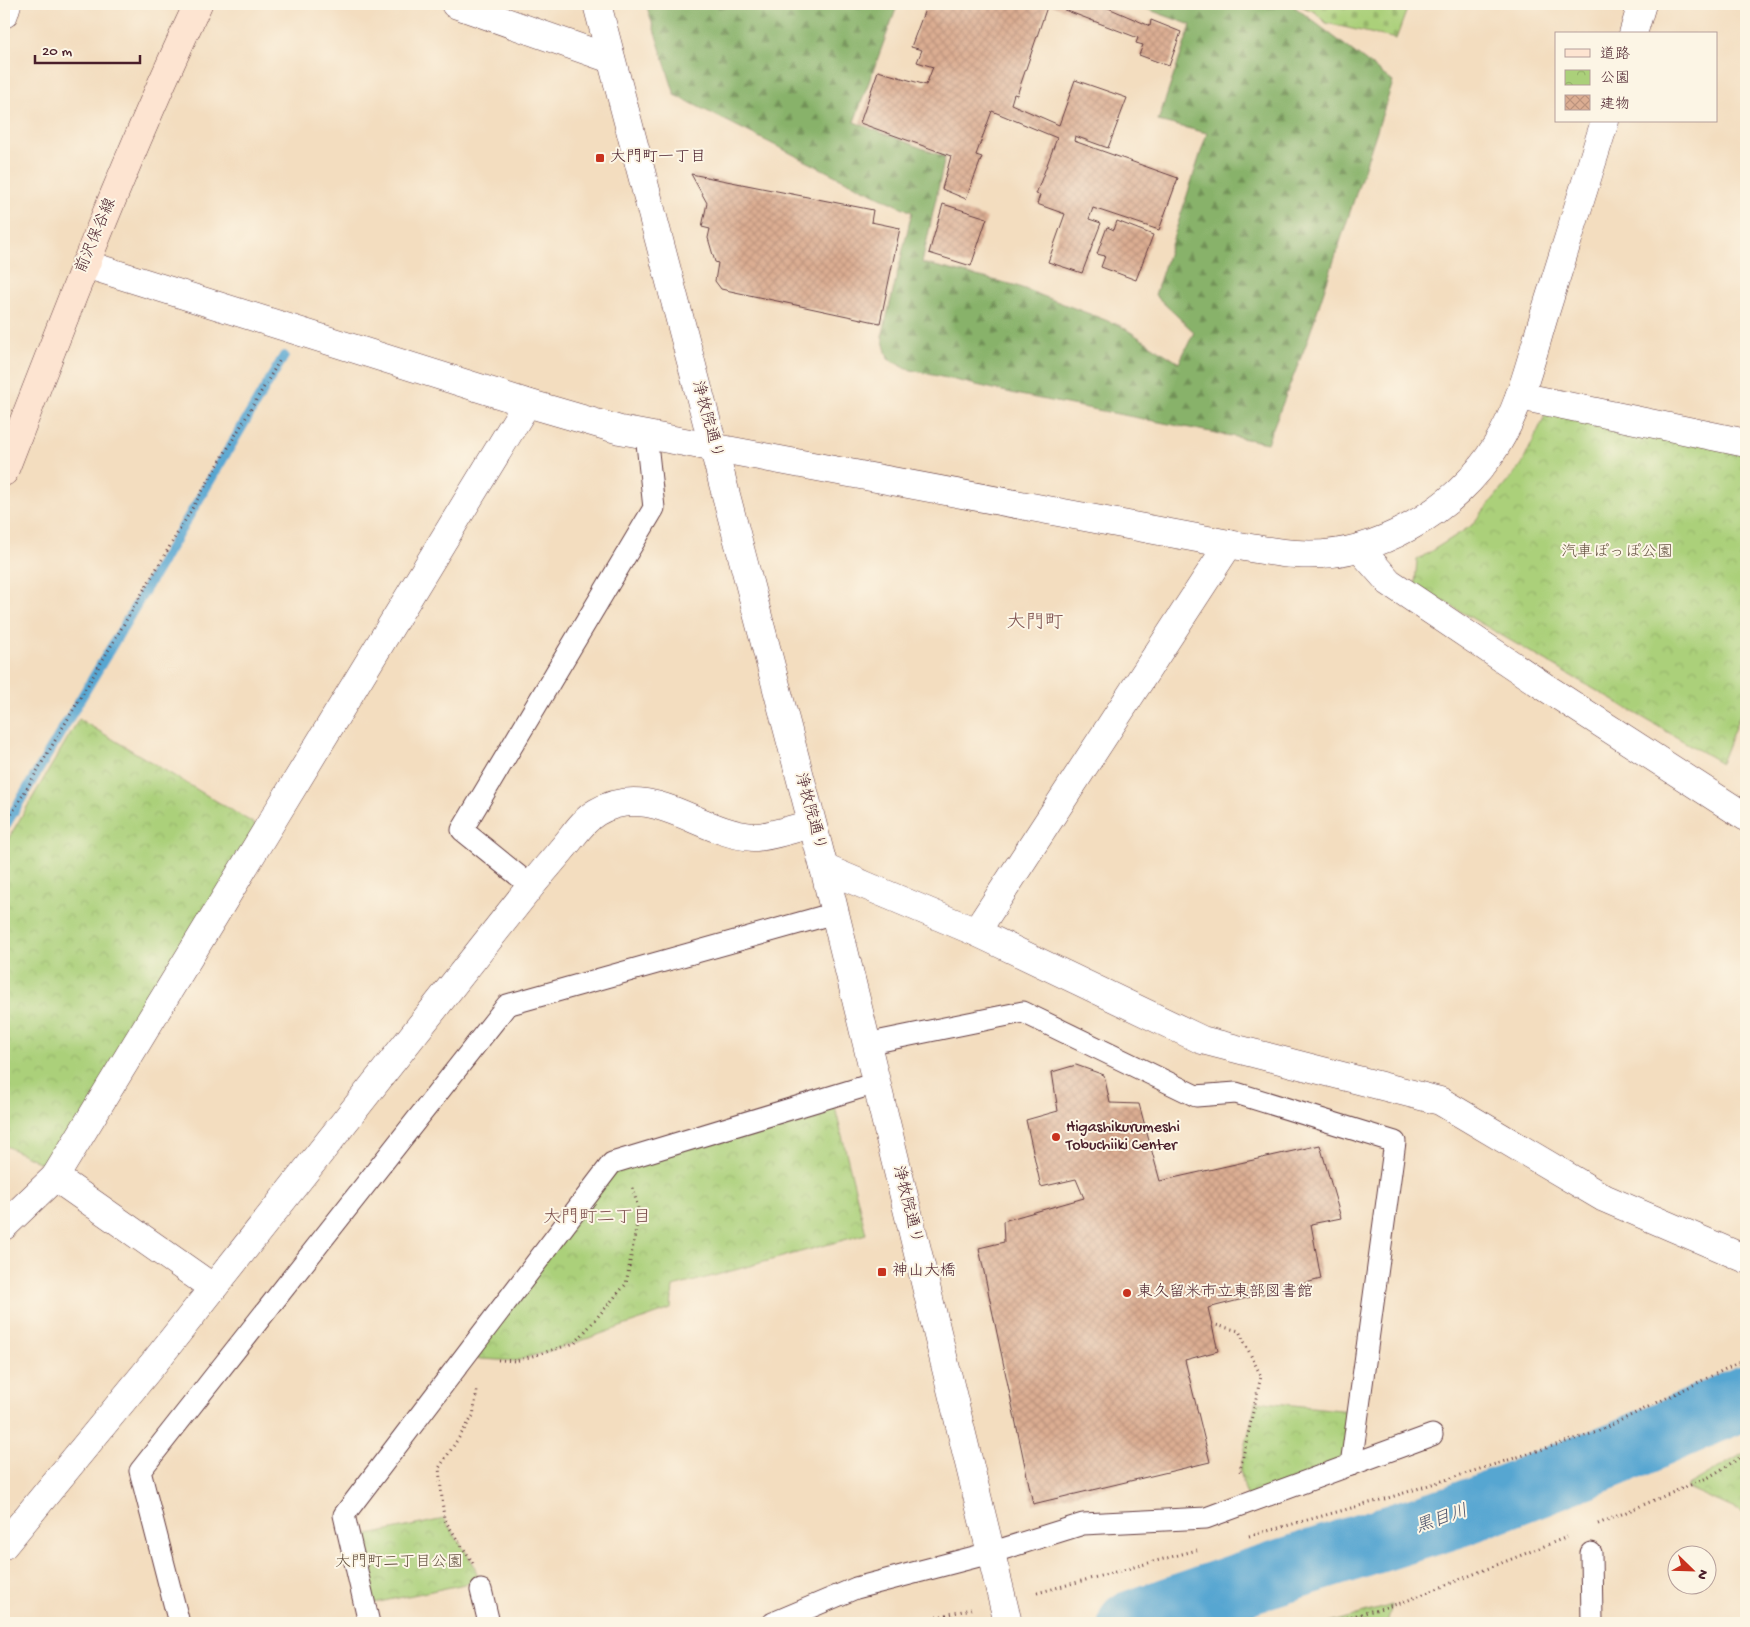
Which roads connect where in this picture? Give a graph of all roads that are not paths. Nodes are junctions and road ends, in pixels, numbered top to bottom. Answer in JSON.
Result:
{"nodes":[{"id":1,"x":7,"y":4,"type":"edge"},
{"id":2,"x":198,"y":4,"type":"edge"},
{"id":3,"x":455,"y":4,"type":"edge"},
{"id":4,"x":597,"y":4,"type":"edge"},
{"id":5,"x":1642,"y":4,"type":"edge"},
{"id":6,"x":4,"y":14,"type":"edge"},
{"id":7,"x":1634,"y":32,"type":"edge"},
{"id":8,"x":610,"y":59,"type":"junction"},
{"id":9,"x":1605,"y":122,"type":"edge"},
{"id":10,"x":86,"y":264,"type":"junction"},
{"id":11,"x":1519,"y":396,"type":"junction"},
{"id":12,"x":528,"y":403,"type":"junction"},
{"id":13,"x":646,"y":434,"type":"junction"},
{"id":14,"x":1746,"y":443,"type":"edge"},
{"id":15,"x":714,"y":448,"type":"junction"},
{"id":16,"x":4,"y":472,"type":"edge"},
{"id":17,"x":1229,"y":544,"type":"junction"},
{"id":18,"x":1359,"y":548,"type":"junction"},
{"id":19,"x":1746,"y":817,"type":"edge"},
{"id":20,"x":812,"y":824,"type":"junction"},
{"id":21,"x":824,"y":868,"type":"junction"},
{"id":22,"x":531,"y":886,"type":"junction"},
{"id":23,"x":835,"y":913,"type":"junction"},
{"id":24,"x":976,"y":932,"type":"junction"},
{"id":25,"x":866,"y":1044,"type":"junction"},
{"id":26,"x":876,"y":1083,"type":"junction"},
{"id":27,"x":55,"y":1177,"type":"junction"},
{"id":28,"x":4,"y":1226,"type":"edge"},
{"id":29,"x":1746,"y":1259,"type":"edge"},
{"id":30,"x":212,"y":1287,"type":"junction"},
{"id":31,"x":1432,"y":1435,"type":"dead end"},
{"id":32,"x":1351,"y":1464,"type":"junction"},
{"id":33,"x":4,"y":1545,"type":"edge"},
{"id":34,"x":990,"y":1553,"type":"junction"},
{"id":35,"x":1591,"y":1553,"type":"dead end"},
{"id":36,"x":481,"y":1590,"type":"road end"},
{"id":37,"x":1006,"y":1616,"type":"edge"},
{"id":38,"x":179,"y":1623,"type":"edge"},
{"id":39,"x":369,"y":1623,"type":"edge"},
{"id":40,"x":489,"y":1623,"type":"edge"},
{"id":41,"x":773,"y":1623,"type":"edge"},
{"id":42,"x":1592,"y":1623,"type":"edge"}],
"edges":[{"from":1,"to":6,"type":"street"},
{"from":2,"to":10,"type":"main road","name":"前沢保谷線"},
{"from":3,"to":8,"type":"street"},
{"from":4,"to":8,"type":"street","name":"浄牧院通り"},
{"from":5,"to":7,"type":"street"},
{"from":8,"to":15,"type":"street","name":"浄牧院通り"},
{"from":9,"to":11,"type":"street"},
{"from":10,"to":12,"type":"street"},
{"from":10,"to":16,"type":"main road","name":"前沢保谷線"},
{"from":11,"to":14,"type":"street"},
{"from":11,"to":18,"type":"street"},
{"from":12,"to":13,"type":"street"},
{"from":12,"to":27,"type":"street"},
{"from":13,"to":15,"type":"street"},
{"from":13,"to":22,"type":"lane"},
{"from":15,"to":17,"type":"street"},
{"from":15,"to":20,"type":"street","name":"浄牧院通り"},
{"from":17,"to":18,"type":"street"},
{"from":17,"to":24,"type":"street"},
{"from":18,"to":19,"type":"street"},
{"from":20,"to":21,"type":"street","name":"浄牧院通り"},
{"from":20,"to":22,"type":"street"},
{"from":21,"to":23,"type":"street","name":"浄牧院通り"},
{"from":21,"to":24,"type":"street"},
{"from":22,"to":30,"type":"street"},
{"from":23,"to":25,"type":"street","name":"浄牧院通り"},
{"from":23,"to":38,"type":"lane"},
{"from":24,"to":29,"type":"street"},
{"from":25,"to":26,"type":"street","name":"浄牧院通り"},
{"from":25,"to":32,"type":"lane"},
{"from":26,"to":34,"type":"street","name":"浄牧院通り"},
{"from":26,"to":39,"type":"lane"},
{"from":27,"to":28,"type":"street"},
{"from":27,"to":30,"type":"street"},
{"from":30,"to":33,"type":"street"},
{"from":31,"to":32,"type":"lane"},
{"from":32,"to":34,"type":"lane"},
{"from":34,"to":37,"type":"street","name":"浄牧院通り"},
{"from":34,"to":41,"type":"lane"},
{"from":35,"to":42,"type":"lane"},
{"from":36,"to":40,"type":"lane"}]}
